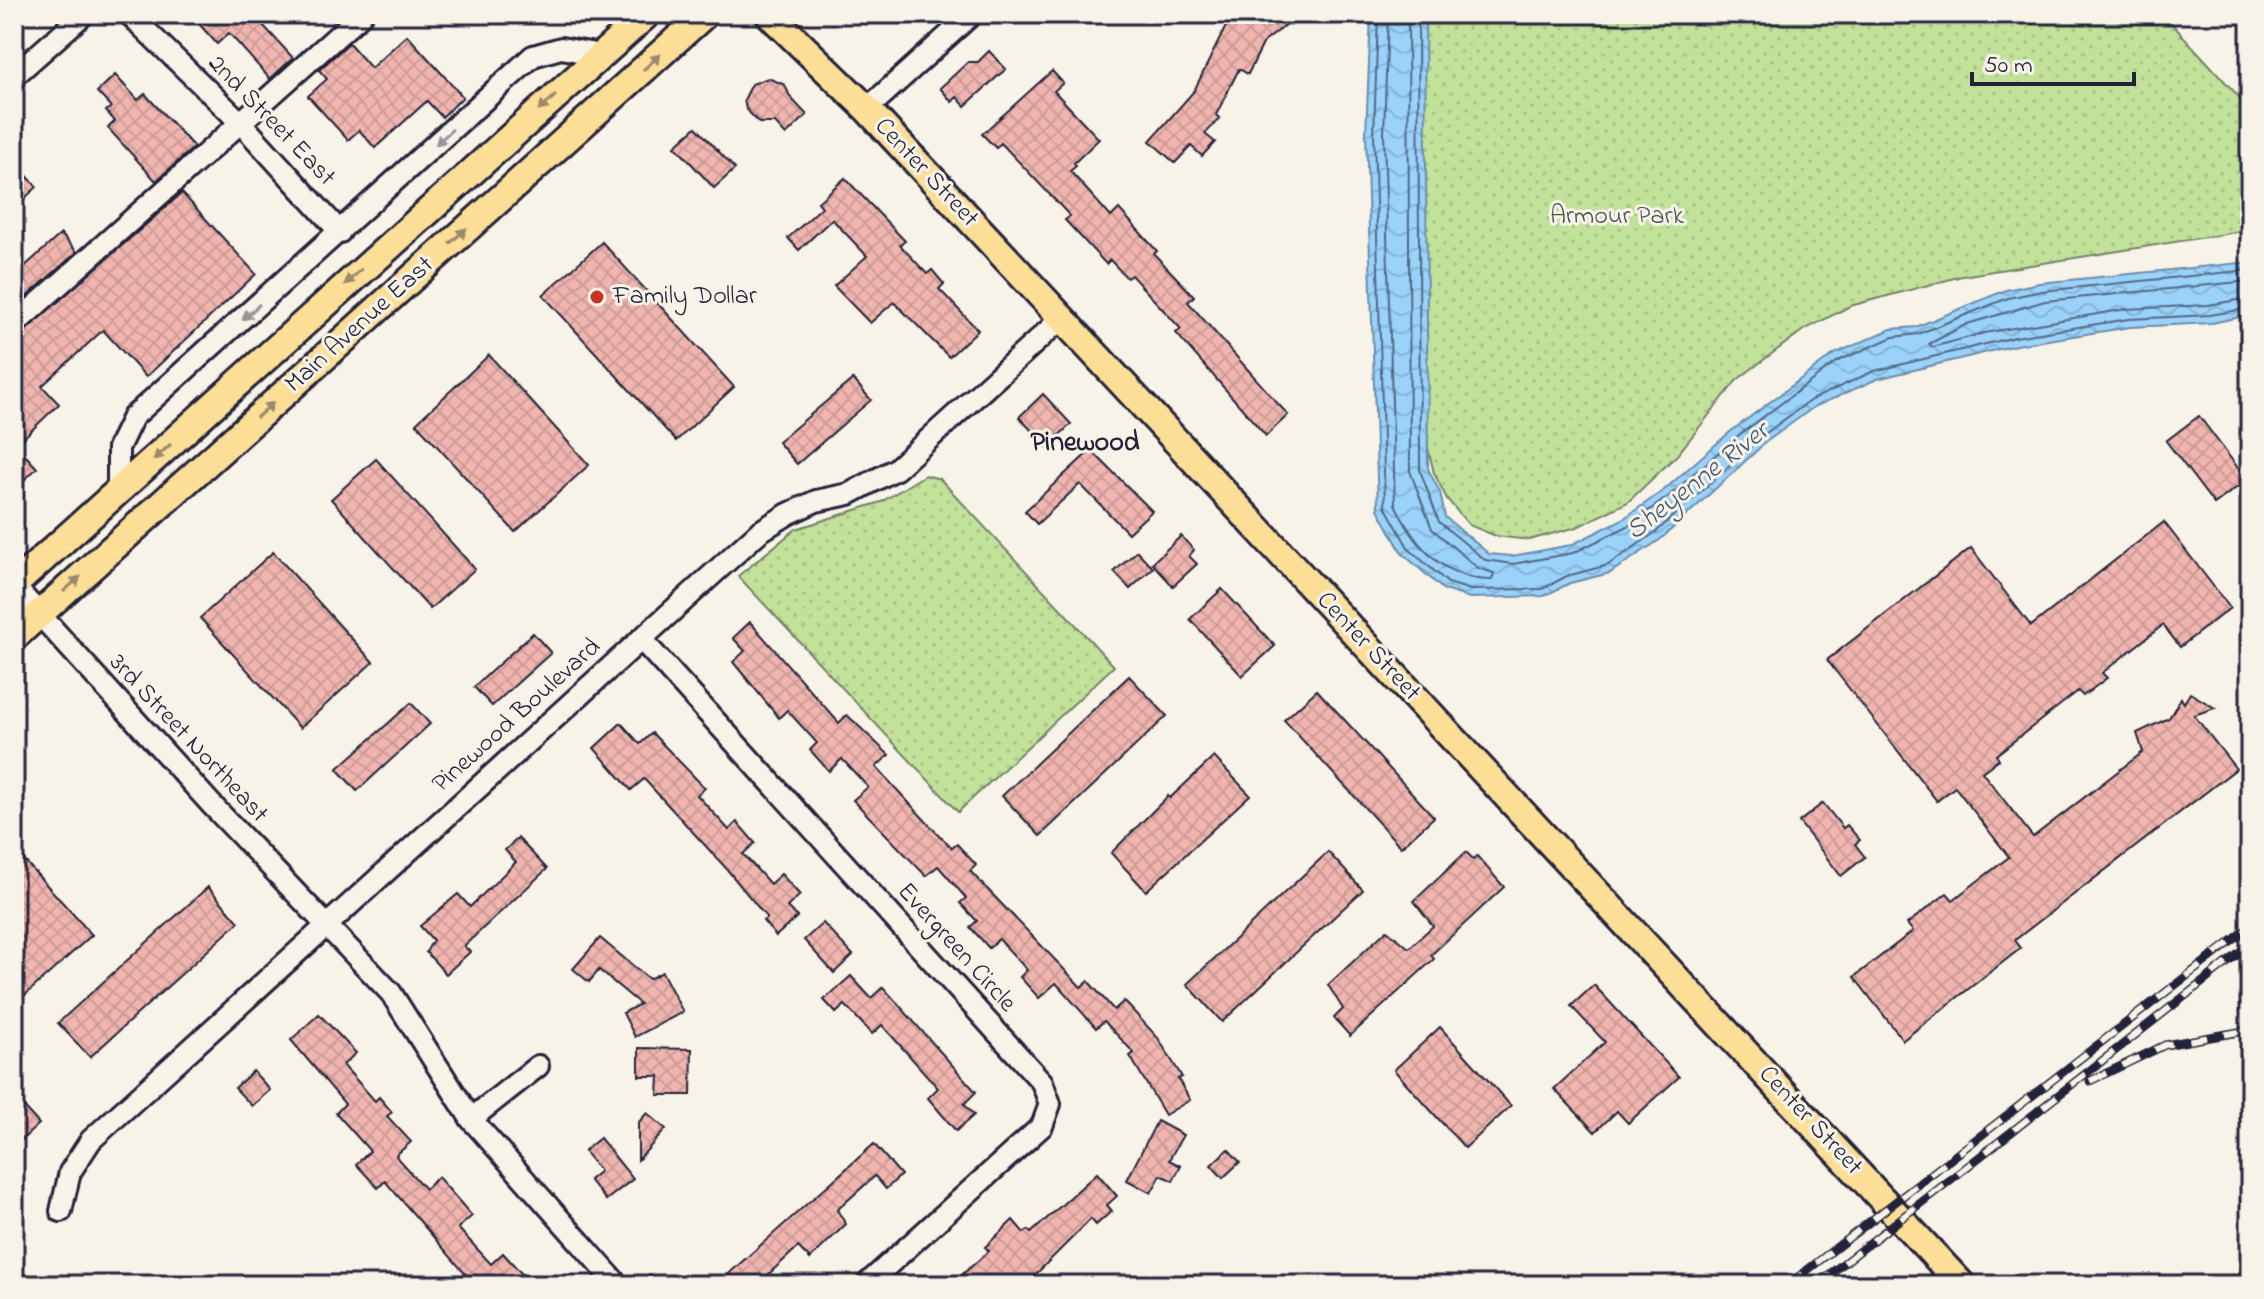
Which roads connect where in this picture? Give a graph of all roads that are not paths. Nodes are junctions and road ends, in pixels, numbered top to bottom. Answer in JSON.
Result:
{"nodes":[{"id":1,"x":84,"y":14,"type":"edge"},
{"id":2,"x":129,"y":14,"type":"edge"},
{"id":3,"x":362,"y":14,"type":"edge"},
{"id":4,"x":647,"y":14,"type":"edge"},
{"id":5,"x":705,"y":14,"type":"edge"},
{"id":6,"x":769,"y":14,"type":"edge"},
{"id":7,"x":972,"y":14,"type":"edge"},
{"id":8,"x":601,"y":55,"type":"junction"},
{"id":9,"x":14,"y":76,"type":"edge"},
{"id":10,"x":867,"y":109,"type":"junction"},
{"id":11,"x":242,"y":124,"type":"junction"},
{"id":12,"x":340,"y":232,"type":"junction"},
{"id":13,"x":1062,"y":318,"type":"junction"},
{"id":14,"x":14,"y":325,"type":"edge"},
{"id":15,"x":118,"y":492,"type":"junction"},
{"id":16,"x":14,"y":585,"type":"edge"},
{"id":17,"x":39,"y":614,"type":"junction"},
{"id":18,"x":14,"y":637,"type":"edge"},
{"id":19,"x":641,"y":639,"type":"junction"},
{"id":20,"x":327,"y":925,"type":"junction"},
{"id":21,"x":538,"y":1066,"type":"dead end"},
{"id":22,"x":471,"y":1119,"type":"junction"},
{"id":23,"x":61,"y":1211,"type":"dead end"},
{"id":24,"x":618,"y":1285,"type":"edge"},
{"id":25,"x":866,"y":1285,"type":"edge"},
{"id":26,"x":1962,"y":1285,"type":"edge"}],
"edges":[{"from":1,"to":9,"type":"street"},
{"from":2,"to":11,"type":"street","name":"2nd Street East"},
{"from":3,"to":11,"type":"street"},
{"from":4,"to":8,"type":"main road","name":"Main Avenue East"},
{"from":17,"to":5,"type":"main road","name":"Main Avenue East","one_way":true},
{"from":6,"to":10,"type":"main road","name":"Center Street"},
{"from":7,"to":10,"type":"street"},
{"from":8,"to":12,"type":"street","one_way":true},
{"from":8,"to":15,"type":"main road","name":"Main Avenue East","one_way":true},
{"from":10,"to":13,"type":"main road","name":"Center Street"},
{"from":11,"to":12,"type":"street","name":"2nd Street East"},
{"from":11,"to":14,"type":"street"},
{"from":12,"to":15,"type":"street","one_way":true},
{"from":13,"to":19,"type":"street","name":"Pinewood Boulevard"},
{"from":13,"to":26,"type":"main road","name":"Center Street"},
{"from":15,"to":16,"type":"main road","name":"Main Avenue East"},
{"from":16,"to":17,"type":"street","name":"3rd Street Northeast"},
{"from":17,"to":18,"type":"main road","name":"Main Avenue East"},
{"from":17,"to":20,"type":"street","name":"3rd Street Northeast"},
{"from":19,"to":20,"type":"street","name":"Pinewood Boulevard"},
{"from":19,"to":25,"type":"street","name":"Evergreen Circle"},
{"from":20,"to":22,"type":"street"},
{"from":20,"to":23,"type":"street","name":"Pinewood Boulevard"},
{"from":21,"to":22,"type":"street"},
{"from":22,"to":24,"type":"street"}]}
